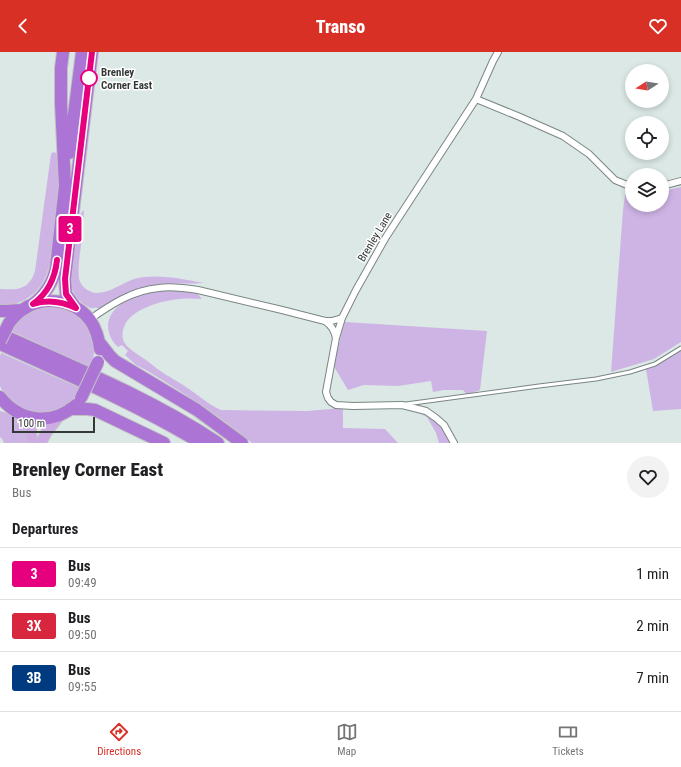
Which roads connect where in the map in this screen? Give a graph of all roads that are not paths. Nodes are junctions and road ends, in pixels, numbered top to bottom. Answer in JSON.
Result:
{"nodes":[{"id":1,"x":63,"y":52,"type":"edge"},
{"id":2,"x":82,"y":52,"type":"edge"},
{"id":3,"x":92,"y":52,"type":"edge"},
{"id":4,"x":498,"y":52,"type":"edge"},
{"id":5,"x":476,"y":99,"type":"junction"},
{"id":6,"x":681,"y":181,"type":"edge"},
{"id":7,"x":625,"y":184,"type":"edge"},
{"id":8,"x":669,"y":184,"type":"edge"},
{"id":9,"x":70,"y":187,"type":"junction"},
{"id":10,"x":33,"y":304,"type":"junction"},
{"id":11,"x":76,"y":308,"type":"junction"},
{"id":12,"x":0,"y":310,"type":"edge"},
{"id":13,"x":21,"y":310,"type":"junction"},
{"id":14,"x":342,"y":318,"type":"junction"},
{"id":15,"x":89,"y":320,"type":"junction"},
{"id":16,"x":325,"y":321,"type":"junction"},
{"id":17,"x":0,"y":334,"type":"edge"},
{"id":18,"x":336,"y":338,"type":"junction"},
{"id":19,"x":0,"y":341,"type":"edge"},
{"id":20,"x":99,"y":342,"type":"junction"},
{"id":21,"x":0,"y":344,"type":"edge"},
{"id":22,"x":681,"y":348,"type":"edge"},
{"id":23,"x":0,"y":397,"type":"edge"},
{"id":24,"x":402,"y":405,"type":"junction"},
{"id":25,"x":65,"y":412,"type":"junction"},
{"id":26,"x":24,"y":416,"type":"junction"},
{"id":27,"x":32,"y":443,"type":"edge"},
{"id":28,"x":41,"y":443,"type":"edge"},
{"id":29,"x":164,"y":443,"type":"edge"},
{"id":30,"x":201,"y":443,"type":"edge"},
{"id":31,"x":218,"y":443,"type":"edge"},
{"id":32,"x":242,"y":443,"type":"edge"},
{"id":33,"x":454,"y":443,"type":"edge"}],
"edges":[{"from":1,"to":9,"type":"highway"},
{"from":2,"to":9,"type":"highway"},
{"from":3,"to":9,"type":"highway"},
{"from":4,"to":5,"type":"street","name":"Brenley Lane"},
{"from":5,"to":7,"type":"street"},
{"from":5,"to":14,"type":"street","name":"Brenley Lane"},
{"from":6,"to":8,"type":"street"},
{"from":9,"to":10,"type":"highway"},
{"from":9,"to":11,"type":"highway"},
{"from":10,"to":11,"type":"highway"},
{"from":10,"to":13,"type":"highway"},
{"from":11,"to":15,"type":"highway"},
{"from":12,"to":13,"type":"highway"},
{"from":13,"to":19,"type":"highway","bridge":true},
{"from":14,"to":16,"type":"street"},
{"from":14,"to":18,"type":"street","name":"Brenley Lane"},
{"from":15,"to":16,"type":"street"},
{"from":15,"to":20,"type":"highway"},
{"from":16,"to":18,"type":"street"},
{"from":17,"to":31,"type":"highway"},
{"from":18,"to":24,"type":"street","name":"Brenley Lane"},
{"from":20,"to":25,"type":"highway","bridge":true},
{"from":20,"to":32,"type":"highway"},
{"from":21,"to":30,"type":"highway"},
{"from":22,"to":24,"type":"lane"},
{"from":23,"to":26,"type":"highway"},
{"from":24,"to":33,"type":"street"},
{"from":25,"to":26,"type":"highway"},
{"from":25,"to":28,"type":"main road"},
{"from":25,"to":29,"type":"highway"},
{"from":26,"to":27,"type":"main road"}]}
